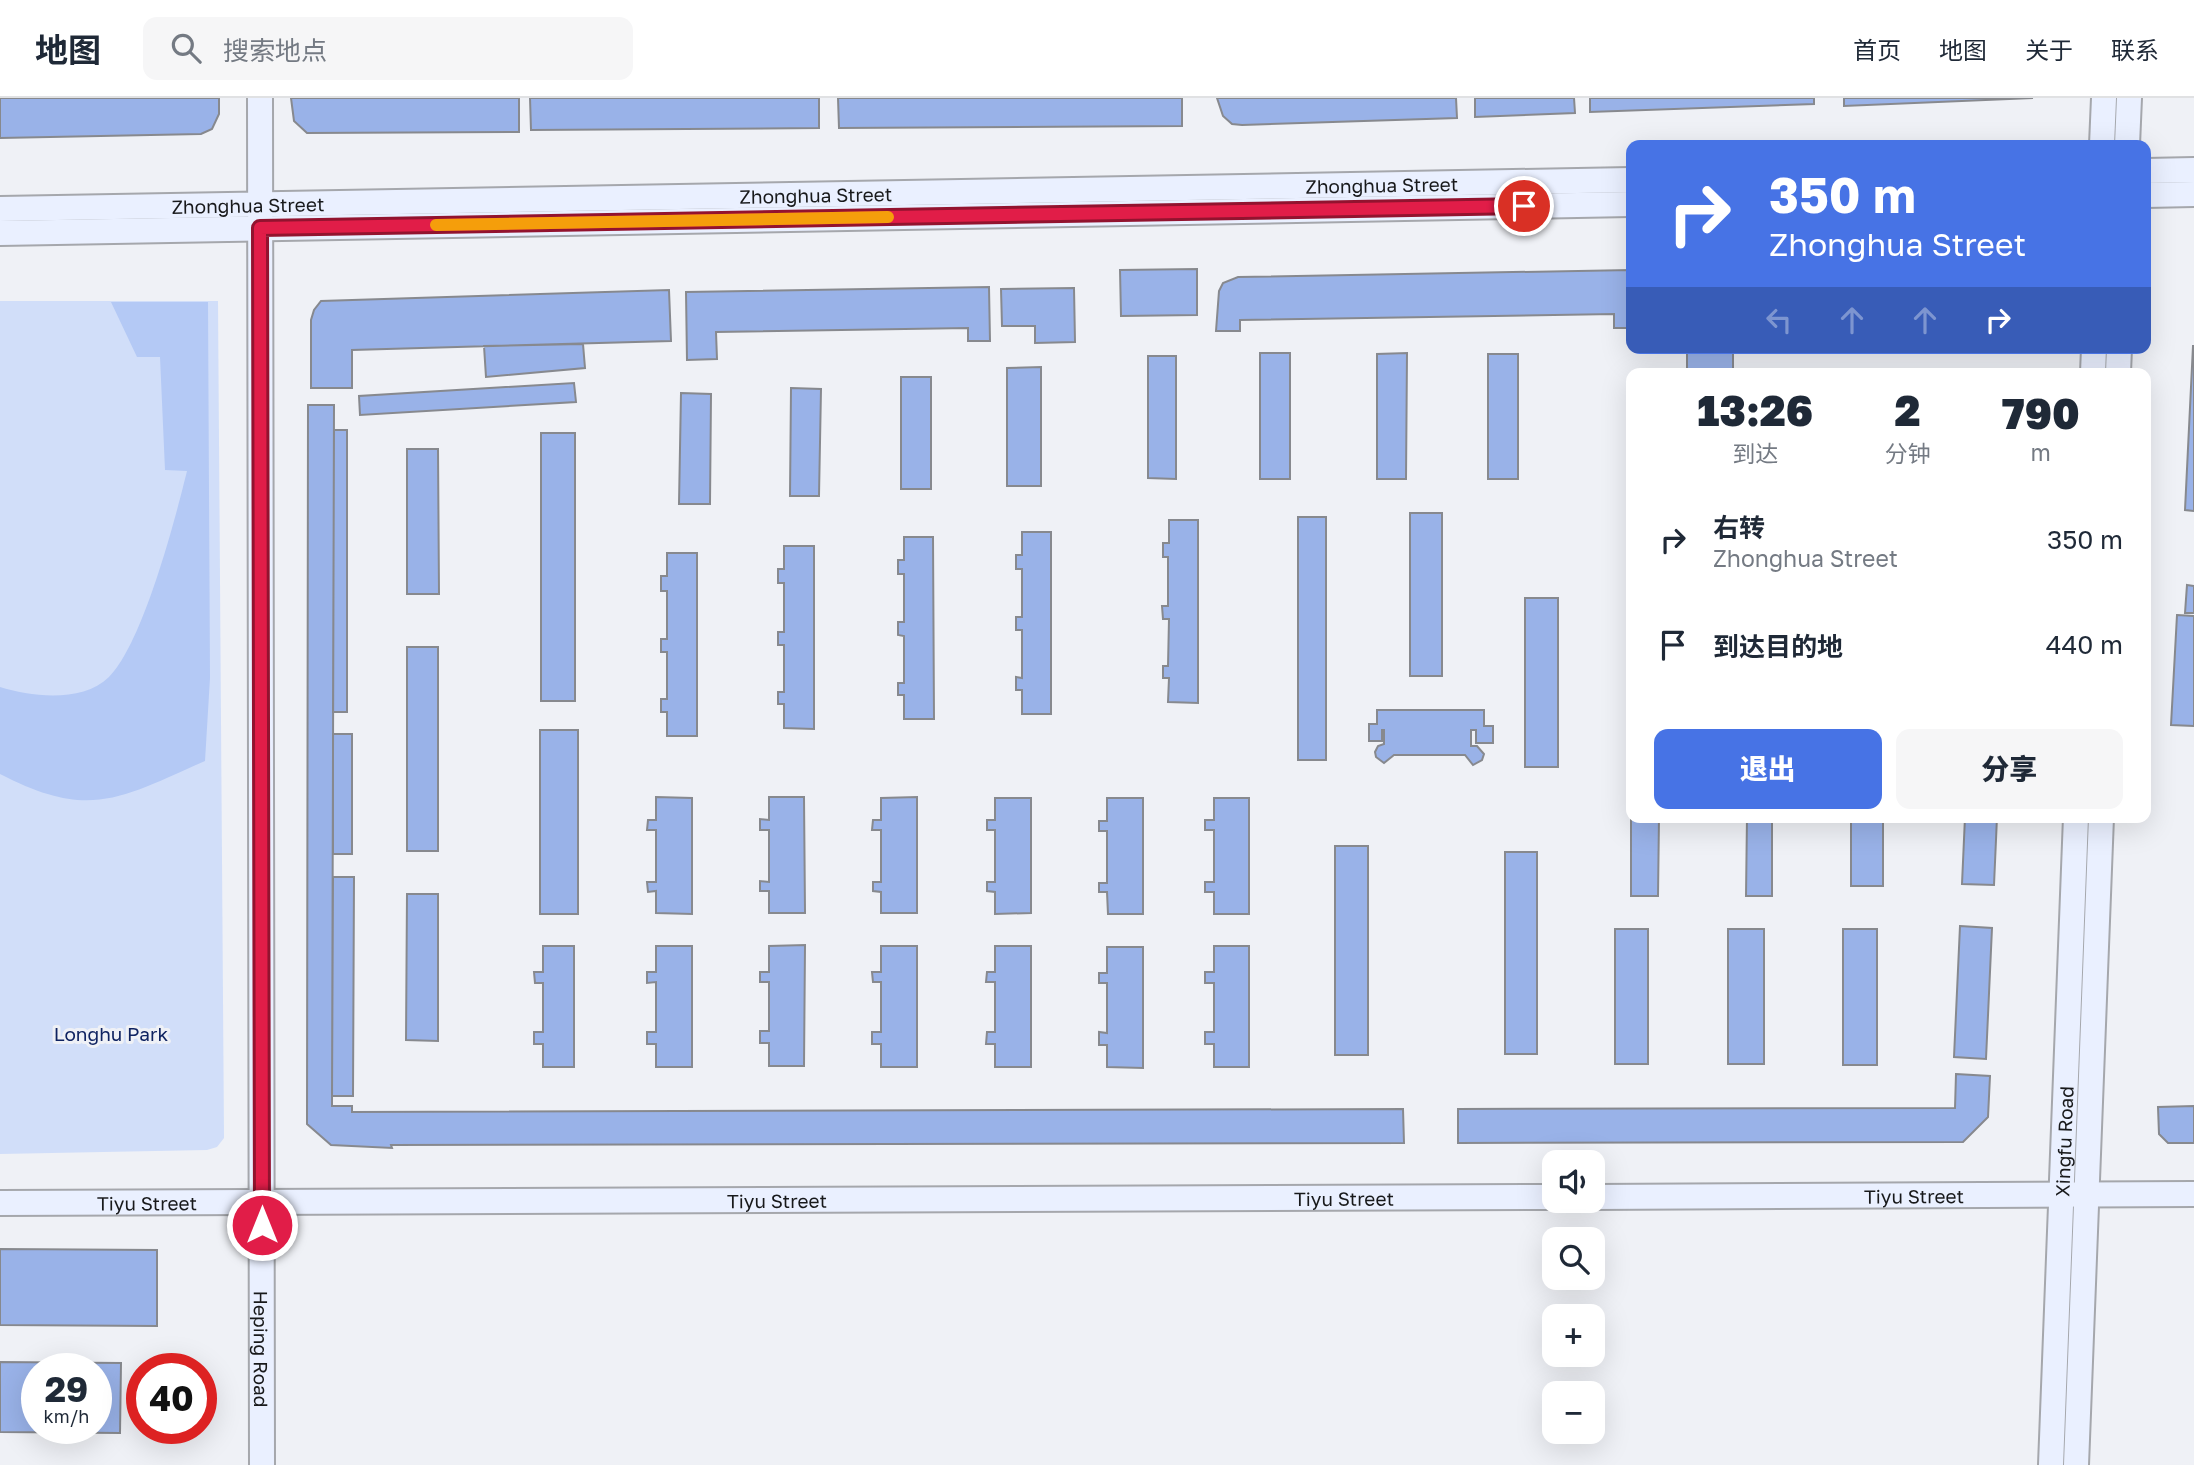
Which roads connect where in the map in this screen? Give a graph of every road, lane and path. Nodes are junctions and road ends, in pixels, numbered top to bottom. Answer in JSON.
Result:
{"nodes":[{"id":1,"x":260,"y":98,"type":"edge"},
{"id":2,"x":2104,"y":98,"type":"edge"},
{"id":3,"x":2129,"y":98,"type":"edge"},
{"id":4,"x":2102,"y":140,"type":"edge"},
{"id":5,"x":2127,"y":140,"type":"edge"},
{"id":6,"x":2194,"y":170,"type":"edge"},
{"id":7,"x":2151,"y":171,"type":"edge"},
{"id":8,"x":1626,"y":180,"type":"edge"},
{"id":9,"x":2194,"y":194,"type":"edge"},
{"id":10,"x":2151,"y":195,"type":"edge"},
{"id":11,"x":1626,"y":204,"type":"edge"},
{"id":12,"x":0,"y":209,"type":"edge"},
{"id":13,"x":260,"y":216,"type":"junction"},
{"id":14,"x":0,"y":233,"type":"edge"},
{"id":15,"x":2076,"y":823,"type":"edge"},
{"id":16,"x":2101,"y":823,"type":"edge"},
{"id":17,"x":2194,"y":1194,"type":"edge"},
{"id":18,"x":2073,"y":1195,"type":"junction"},
{"id":19,"x":1542,"y":1197,"type":"edge"},
{"id":20,"x":1605,"y":1197,"type":"edge"},
{"id":21,"x":262,"y":1202,"type":"junction"},
{"id":22,"x":0,"y":1203,"type":"edge"},
{"id":23,"x":262,"y":1465,"type":"edge"},
{"id":24,"x":2051,"y":1465,"type":"edge"},
{"id":25,"x":2076,"y":1465,"type":"edge"}],
"edges":[{"from":1,"to":13,"type":"street","name":"Heping Road"},
{"from":2,"to":4,"type":"street"},
{"from":3,"to":5,"type":"street"},
{"from":6,"to":7,"type":"street"},
{"from":8,"to":13,"type":"street","name":"Zhonghua Street"},
{"from":9,"to":10,"type":"street"},
{"from":11,"to":13,"type":"street","name":"Zhonghua Street"},
{"from":12,"to":13,"type":"street","name":"Zhonghua Street"},
{"from":13,"to":14,"type":"street","name":"Zhonghua Street"},
{"from":13,"to":21,"type":"street","name":"Heping Road"},
{"from":15,"to":18,"type":"street","name":"Xingfu Road"},
{"from":16,"to":18,"type":"street","name":"Xingfu Road"},
{"from":17,"to":18,"type":"street","name":"Tiyu Street"},
{"from":18,"to":20,"type":"street","name":"Tiyu Street"},
{"from":18,"to":24,"type":"street","name":"Xingfu Road"},
{"from":18,"to":25,"type":"street","name":"Xingfu Road"},
{"from":19,"to":21,"type":"street","name":"Tiyu Street"},
{"from":21,"to":22,"type":"street","name":"Tiyu Street"},
{"from":21,"to":23,"type":"street","name":"Heping Road"}]}
